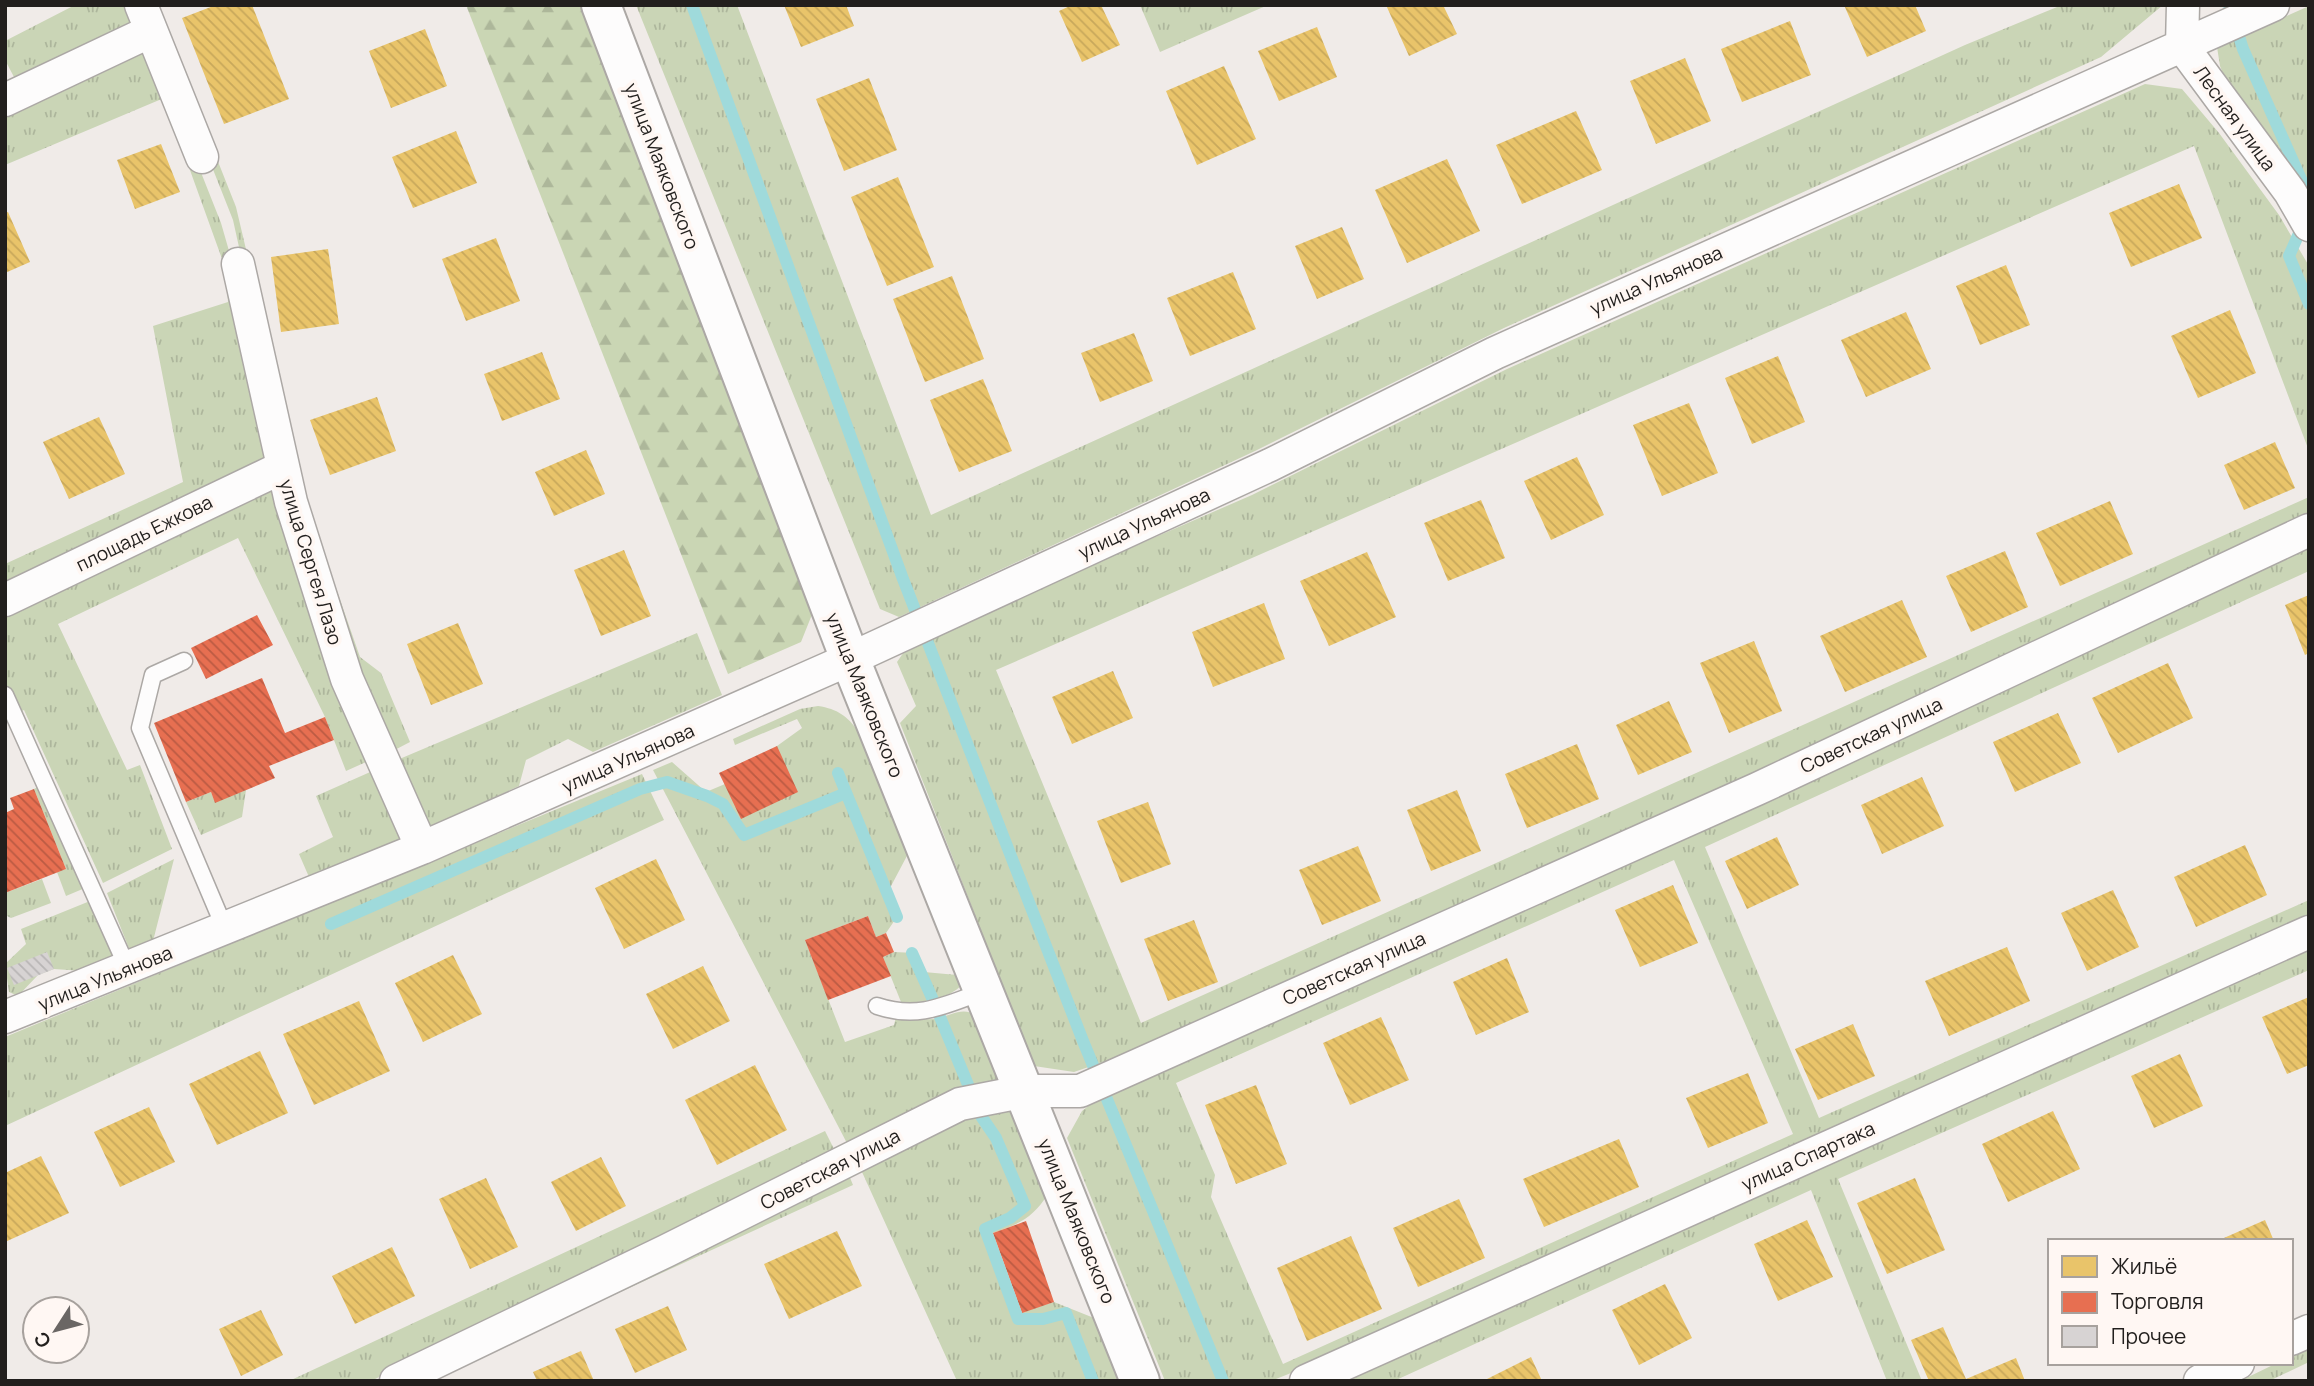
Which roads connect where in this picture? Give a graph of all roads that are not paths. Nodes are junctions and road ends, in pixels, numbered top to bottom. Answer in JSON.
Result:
{"nodes":[{"id":1,"x":601,"y":5,"type":"edge"},
{"id":2,"x":2183,"y":5,"type":"edge"},
{"id":3,"x":2273,"y":5,"type":"edge"},
{"id":4,"x":146,"y":18,"type":"edge"},
{"id":5,"x":2182,"y":46,"type":"junction"},
{"id":6,"x":5,"y":100,"type":"edge"},
{"id":7,"x":202,"y":157,"type":"dead end"},
{"id":8,"x":2309,"y":225,"type":"edge"},
{"id":9,"x":238,"y":264,"type":"dead end"},
{"id":10,"x":283,"y":467,"type":"junction"},
{"id":11,"x":2309,"y":530,"type":"edge"},
{"id":12,"x":5,"y":600,"type":"edge"},
{"id":13,"x":850,"y":659,"type":"junction"},
{"id":14,"x":184,"y":661,"type":"dead end"},
{"id":15,"x":5,"y":695,"type":"edge"},
{"id":16,"x":422,"y":848,"type":"junction"},
{"id":17,"x":225,"y":929,"type":"junction"},
{"id":18,"x":2309,"y":932,"type":"edge"},
{"id":19,"x":128,"y":969,"type":"junction"},
{"id":20,"x":985,"y":991,"type":"junction"},
{"id":21,"x":877,"y":1006,"type":"dead end"},
{"id":22,"x":6,"y":1013,"type":"edge"},
{"id":23,"x":1026,"y":1091,"type":"junction"},
{"id":24,"x":2309,"y":1331,"type":"edge"},
{"id":25,"x":2293,"y":1338,"type":"edge"},
{"id":26,"x":2234,"y":1365,"type":"edge"},
{"id":27,"x":396,"y":1381,"type":"edge"},
{"id":28,"x":1140,"y":1381,"type":"edge"},
{"id":29,"x":1306,"y":1381,"type":"edge"},
{"id":30,"x":2200,"y":1381,"type":"edge"}],
"edges":[{"from":1,"to":13,"type":"main road","name":"улица Маяковского"},
{"from":2,"to":5,"type":"street","name":"Лесная улица"},
{"from":3,"to":5,"type":"street","name":"улица Ульянова"},
{"from":4,"to":6,"type":"street"},
{"from":4,"to":7,"type":"street"},
{"from":5,"to":8,"type":"street","name":"Лесная улица"},
{"from":5,"to":13,"type":"street","name":"улица Ульянова"},
{"from":9,"to":10,"type":"street","name":"улица Сергея Лазо"},
{"from":10,"to":12,"type":"street","name":"площадь Ежкова"},
{"from":10,"to":16,"type":"street","name":"улица Сергея Лазо"},
{"from":11,"to":23,"type":"street","name":"Советская улица"},
{"from":13,"to":16,"type":"street","name":"улица Ульянова"},
{"from":13,"to":20,"type":"main road","name":"улица Маяковского"},
{"from":14,"to":17,"type":"lane"},
{"from":15,"to":19,"type":"lane"},
{"from":16,"to":17,"type":"street","name":"улица Ульянова"},
{"from":17,"to":19,"type":"street","name":"улица Ульянова"},
{"from":18,"to":29,"type":"street","name":"улица Спартака"},
{"from":19,"to":22,"type":"street","name":"улица Ульянова"},
{"from":20,"to":21,"type":"lane"},
{"from":20,"to":23,"type":"main road","name":"улица Маяковского"},
{"from":23,"to":27,"type":"street","name":"Советская улица"},
{"from":23,"to":28,"type":"main road","name":"улица Маяковского"},
{"from":24,"to":25,"type":"street"},
{"from":26,"to":30,"type":"street"}]}
